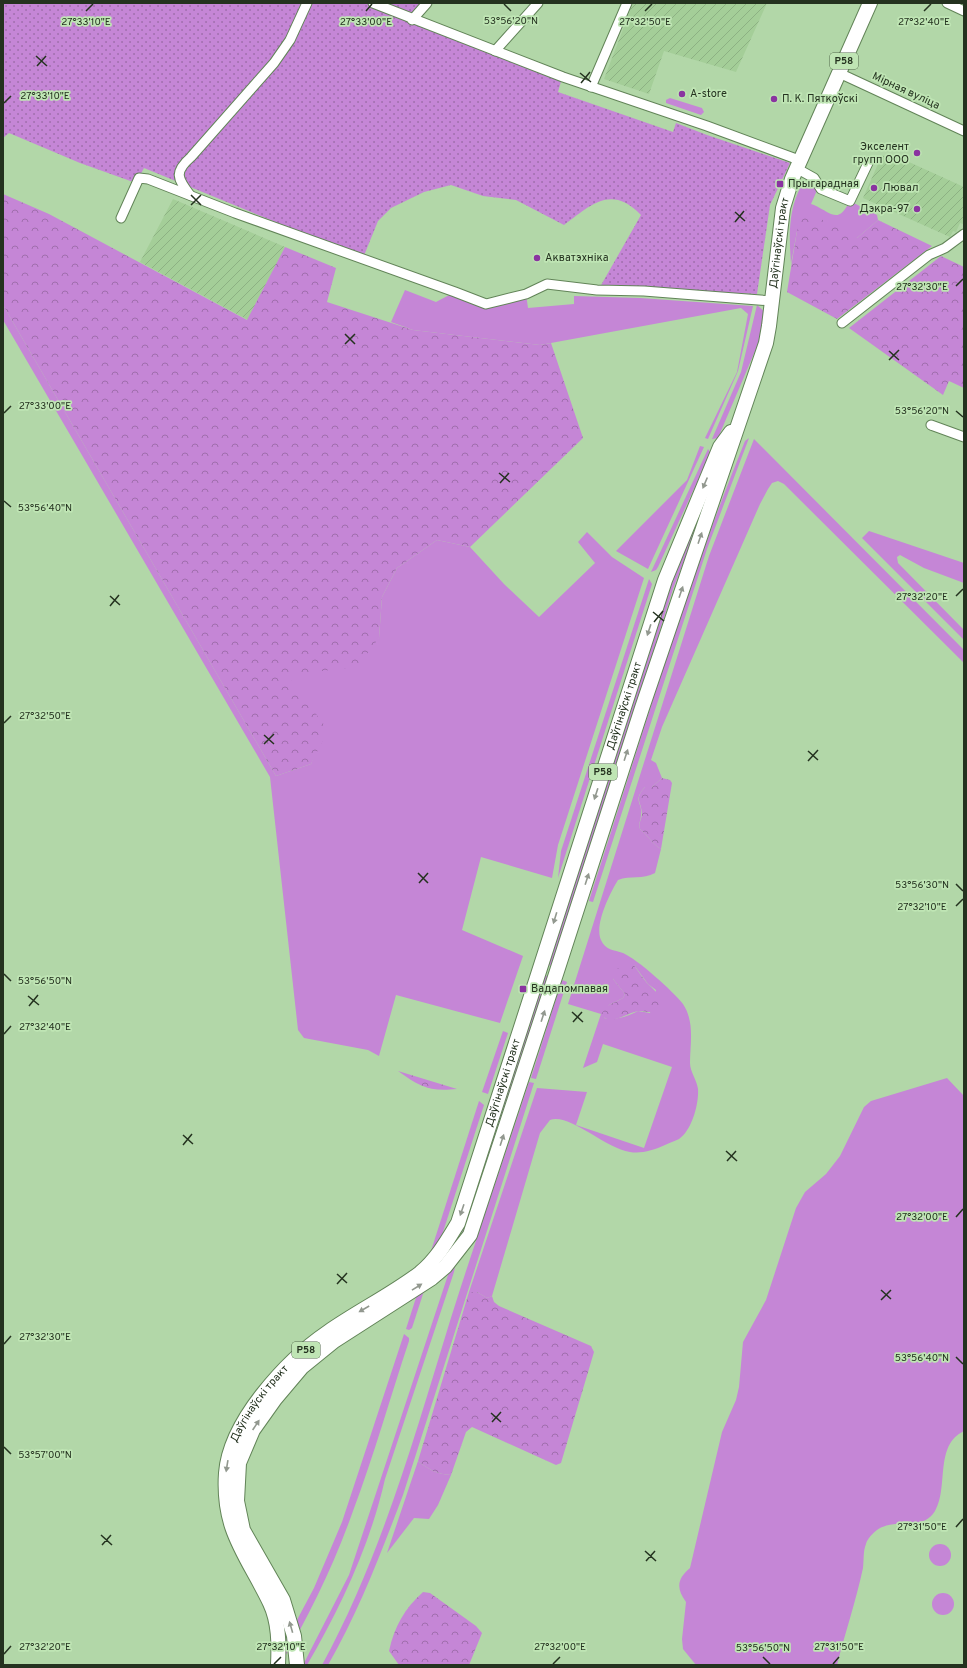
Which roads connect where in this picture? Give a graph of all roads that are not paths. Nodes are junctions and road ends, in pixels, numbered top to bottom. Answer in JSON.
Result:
{"nodes":[{"id":1,"x":307,"y":3,"type":"edge"},
{"id":2,"x":373,"y":3,"type":"edge"},
{"id":3,"x":427,"y":3,"type":"edge"},
{"id":4,"x":538,"y":3,"type":"edge"},
{"id":5,"x":627,"y":3,"type":"edge"},
{"id":6,"x":870,"y":3,"type":"edge"},
{"id":7,"x":947,"y":3,"type":"edge"},
{"id":8,"x":964,"y":11,"type":"edge"},
{"id":9,"x":412,"y":20,"type":"junction"},
{"id":10,"x":494,"y":51,"type":"junction"},
{"id":11,"x":839,"y":73,"type":"junction"},
{"id":12,"x":591,"y":87,"type":"junction"},
{"id":13,"x":964,"y":131,"type":"edge"},
{"id":14,"x":869,"y":161,"type":"dead end"},
{"id":15,"x":798,"y":164,"type":"junction"},
{"id":16,"x":190,"y":196,"type":"junction"},
{"id":17,"x":121,"y":218,"type":"dead end"},
{"id":18,"x":964,"y":234,"type":"edge"},
{"id":19,"x":772,"y":301,"type":"junction"},
{"id":20,"x":842,"y":323,"type":"dead end"},
{"id":21,"x":737,"y":423,"type":"junction"},
{"id":22,"x":931,"y":424,"type":"dead end"},
{"id":23,"x":964,"y":437,"type":"edge"},
{"id":24,"x":475,"y":1173,"type":"junction"},
{"id":25,"x":490,"y":1177,"type":"junction"},
{"id":26,"x":278,"y":1665,"type":"edge"},
{"id":27,"x":297,"y":1665,"type":"edge"}],
"edges":[{"from":1,"to":16,"type":"street"},
{"from":2,"to":9,"type":"street"},
{"from":3,"to":9,"type":"street"},
{"from":4,"to":10,"type":"street"},
{"from":5,"to":12,"type":"street"},
{"from":6,"to":11,"type":"main road","name":"Даўгінаўскі тракт","number":"Р58"},
{"from":7,"to":8,"type":"street"},
{"from":9,"to":10,"type":"street"},
{"from":10,"to":12,"type":"street"},
{"from":11,"to":13,"type":"street","name":"Мірная вуліца"},
{"from":11,"to":15,"type":"main road","name":"Даўгінаўскі тракт","number":"Р58"},
{"from":12,"to":15,"type":"street"},
{"from":14,"to":15,"type":"street"},
{"from":15,"to":19,"type":"main road","name":"Даўгінаўскі тракт","number":"Р58"},
{"from":16,"to":17,"type":"street"},
{"from":16,"to":19,"type":"street"},
{"from":18,"to":20,"type":"street"},
{"from":19,"to":21,"type":"main road","name":"Даўгінаўскі тракт","number":"Р58"},
{"from":21,"to":24,"type":"main road","name":"Даўгінаўскі тракт","number":"Р58","one_way":true},
{"from":25,"to":21,"type":"main road","name":"Даўгінаўскі тракт","number":"Р58","one_way":true},
{"from":22,"to":23,"type":"street"},
{"from":24,"to":25,"type":"main road"},
{"from":24,"to":26,"type":"main road","name":"Даўгінаўскі тракт","number":"Р58","one_way":true},
{"from":27,"to":25,"type":"main road","name":"Даўгінаўскі тракт","number":"Р58","one_way":true}]}
